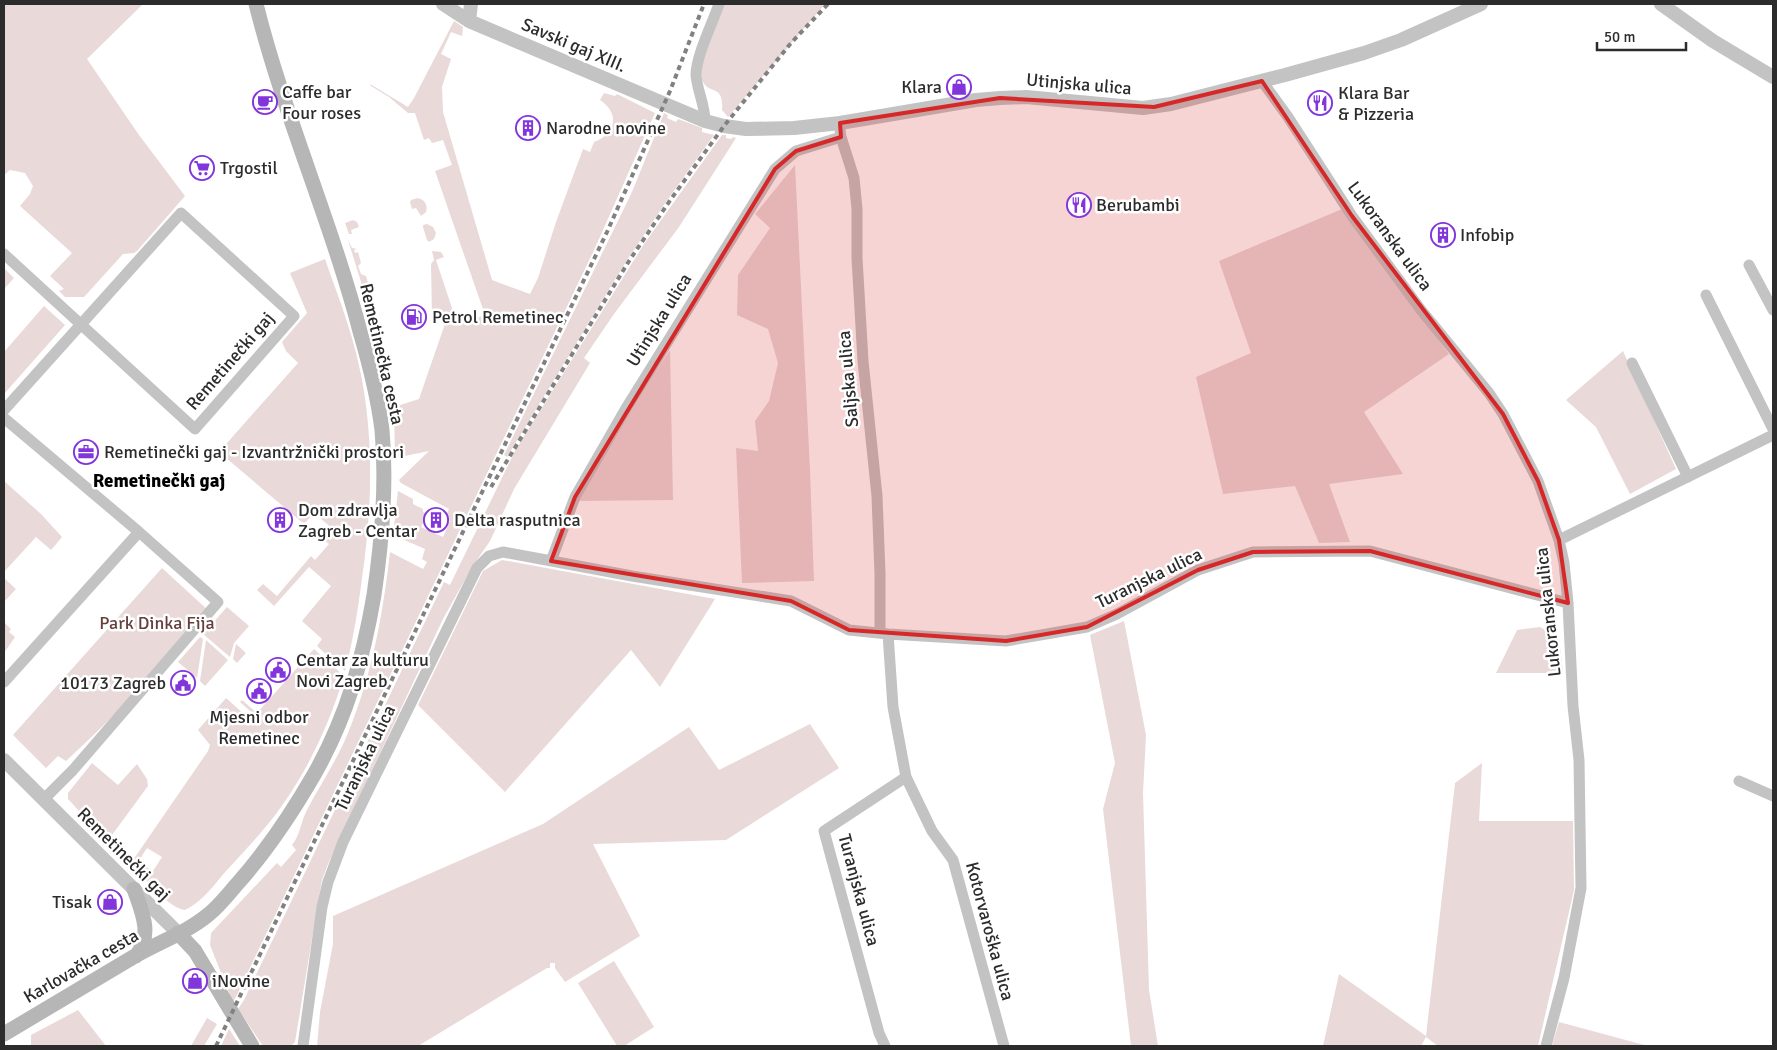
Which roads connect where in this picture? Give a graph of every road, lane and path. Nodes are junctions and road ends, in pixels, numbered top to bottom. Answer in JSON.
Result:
{"nodes":[{"id":1,"x":256,"y":4,"type":"edge"},
{"id":2,"x":443,"y":4,"type":"edge"},
{"id":3,"x":471,"y":4,"type":"edge"},
{"id":4,"x":719,"y":4,"type":"edge"},
{"id":5,"x":1481,"y":4,"type":"edge"},
{"id":6,"x":1661,"y":4,"type":"edge"},
{"id":7,"x":469,"y":20,"type":"junction"},
{"id":8,"x":1773,"y":77,"type":"edge"},
{"id":9,"x":1262,"y":81,"type":"junction"},
{"id":10,"x":664,"y":104,"type":"joint"},
{"id":11,"x":706,"y":121,"type":"junction"},
{"id":12,"x":840,"y":130,"type":"junction"},
{"id":13,"x":4,"y":254,"type":"edge"},
{"id":14,"x":1749,"y":265,"type":"dead end"},
{"id":15,"x":1706,"y":295,"type":"dead end"},
{"id":16,"x":1773,"y":310,"type":"edge"},
{"id":17,"x":82,"y":324,"type":"junction"},
{"id":18,"x":1632,"y":363,"type":"dead end"},
{"id":19,"x":4,"y":410,"type":"edge"},
{"id":20,"x":4,"y":418,"type":"edge"},
{"id":21,"x":1773,"y":429,"type":"edge"},
{"id":22,"x":1773,"y":435,"type":"edge"},
{"id":23,"x":1688,"y":478,"type":"junction"},
{"id":24,"x":140,"y":532,"type":"junction"},
{"id":25,"x":1559,"y":540,"type":"junction"},
{"id":26,"x":551,"y":561,"type":"junction"},
{"id":27,"x":1568,"y":602,"type":"junction"},
{"id":28,"x":884,"y":633,"type":"junction"},
{"id":29,"x":4,"y":682,"type":"edge"},
{"id":30,"x":4,"y":760,"type":"edge"},
{"id":31,"x":906,"y":777,"type":"junction"},
{"id":32,"x":1739,"y":781,"type":"dead end"},
{"id":33,"x":1773,"y":796,"type":"edge"},
{"id":34,"x":44,"y":800,"type":"junction"},
{"id":35,"x":134,"y":889,"type":"junction"},
{"id":36,"x":178,"y":933,"type":"junction"},
{"id":37,"x":136,"y":956,"type":"junction"},
{"id":38,"x":4,"y":1034,"type":"edge"},
{"id":39,"x":302,"y":1044,"type":"edge"},
{"id":40,"x":252,"y":1046,"type":"edge"},
{"id":41,"x":885,"y":1046,"type":"edge"},
{"id":42,"x":1004,"y":1046,"type":"edge"},
{"id":43,"x":1546,"y":1046,"type":"edge"}],
"edges":[{"from":1,"to":36,"type":"main road","name":"Remetinečka cesta"},
{"from":2,"to":7,"type":"street","name":"Savski gaj XIII."},
{"from":3,"to":7,"type":"street"},
{"from":4,"to":11,"type":"street"},
{"from":5,"to":9,"type":"street","name":"Utinjska ulica"},
{"from":6,"to":8,"type":"street"},
{"from":7,"to":10,"type":"street","name":"Savski gaj XIII."},
{"from":9,"to":12,"type":"street","name":"Utinjska ulica"},
{"from":9,"to":25,"type":"street","name":"Lukoranska ulica"},
{"from":10,"to":11,"type":"street","name":"Utinjska ulica"},
{"from":11,"to":12,"type":"street","name":"Utinjska ulica"},
{"from":12,"to":26,"type":"street","name":"Utinjska ulica"},
{"from":12,"to":28,"type":"street","name":"Saljska ulica"},
{"from":13,"to":17,"type":"street","name":"Remetinečki gaj"},
{"from":14,"to":16,"type":"street"},
{"from":15,"to":21,"type":"street"},
{"from":17,"to":17,"type":"street","name":"Remetinečki gaj"},
{"from":17,"to":19,"type":"street","name":"Remetinečki gaj"},
{"from":18,"to":23,"type":"street"},
{"from":20,"to":24,"type":"street"},
{"from":22,"to":23,"type":"street"},
{"from":23,"to":25,"type":"street"},
{"from":24,"to":29,"type":"street"},
{"from":24,"to":34,"type":"street"},
{"from":25,"to":27,"type":"street","name":"Lukoranska ulica"},
{"from":26,"to":28,"type":"street","name":"Turanjska ulica"},
{"from":26,"to":39,"type":"street","name":"Turanjska ulica"},
{"from":27,"to":28,"type":"street","name":"Turanjska ulica"},
{"from":27,"to":43,"type":"street","name":"Lukoranska ulica"},
{"from":28,"to":31,"type":"street"},
{"from":30,"to":34,"type":"street","name":"Remetinečki gaj"},
{"from":31,"to":41,"type":"street","name":"Turanjska ulica"},
{"from":31,"to":42,"type":"street","name":"Kotorvaroška ulica"},
{"from":32,"to":33,"type":"street"},
{"from":34,"to":35,"type":"street","name":"Remetinečki gaj"},
{"from":35,"to":36,"type":"street","name":"Remetinečki gaj"},
{"from":35,"to":37,"type":"main road"},
{"from":36,"to":37,"type":"main road","name":"Karlovačka cesta"},
{"from":36,"to":40,"type":"main road"},
{"from":37,"to":38,"type":"main road","name":"Karlovačka cesta"}]}
